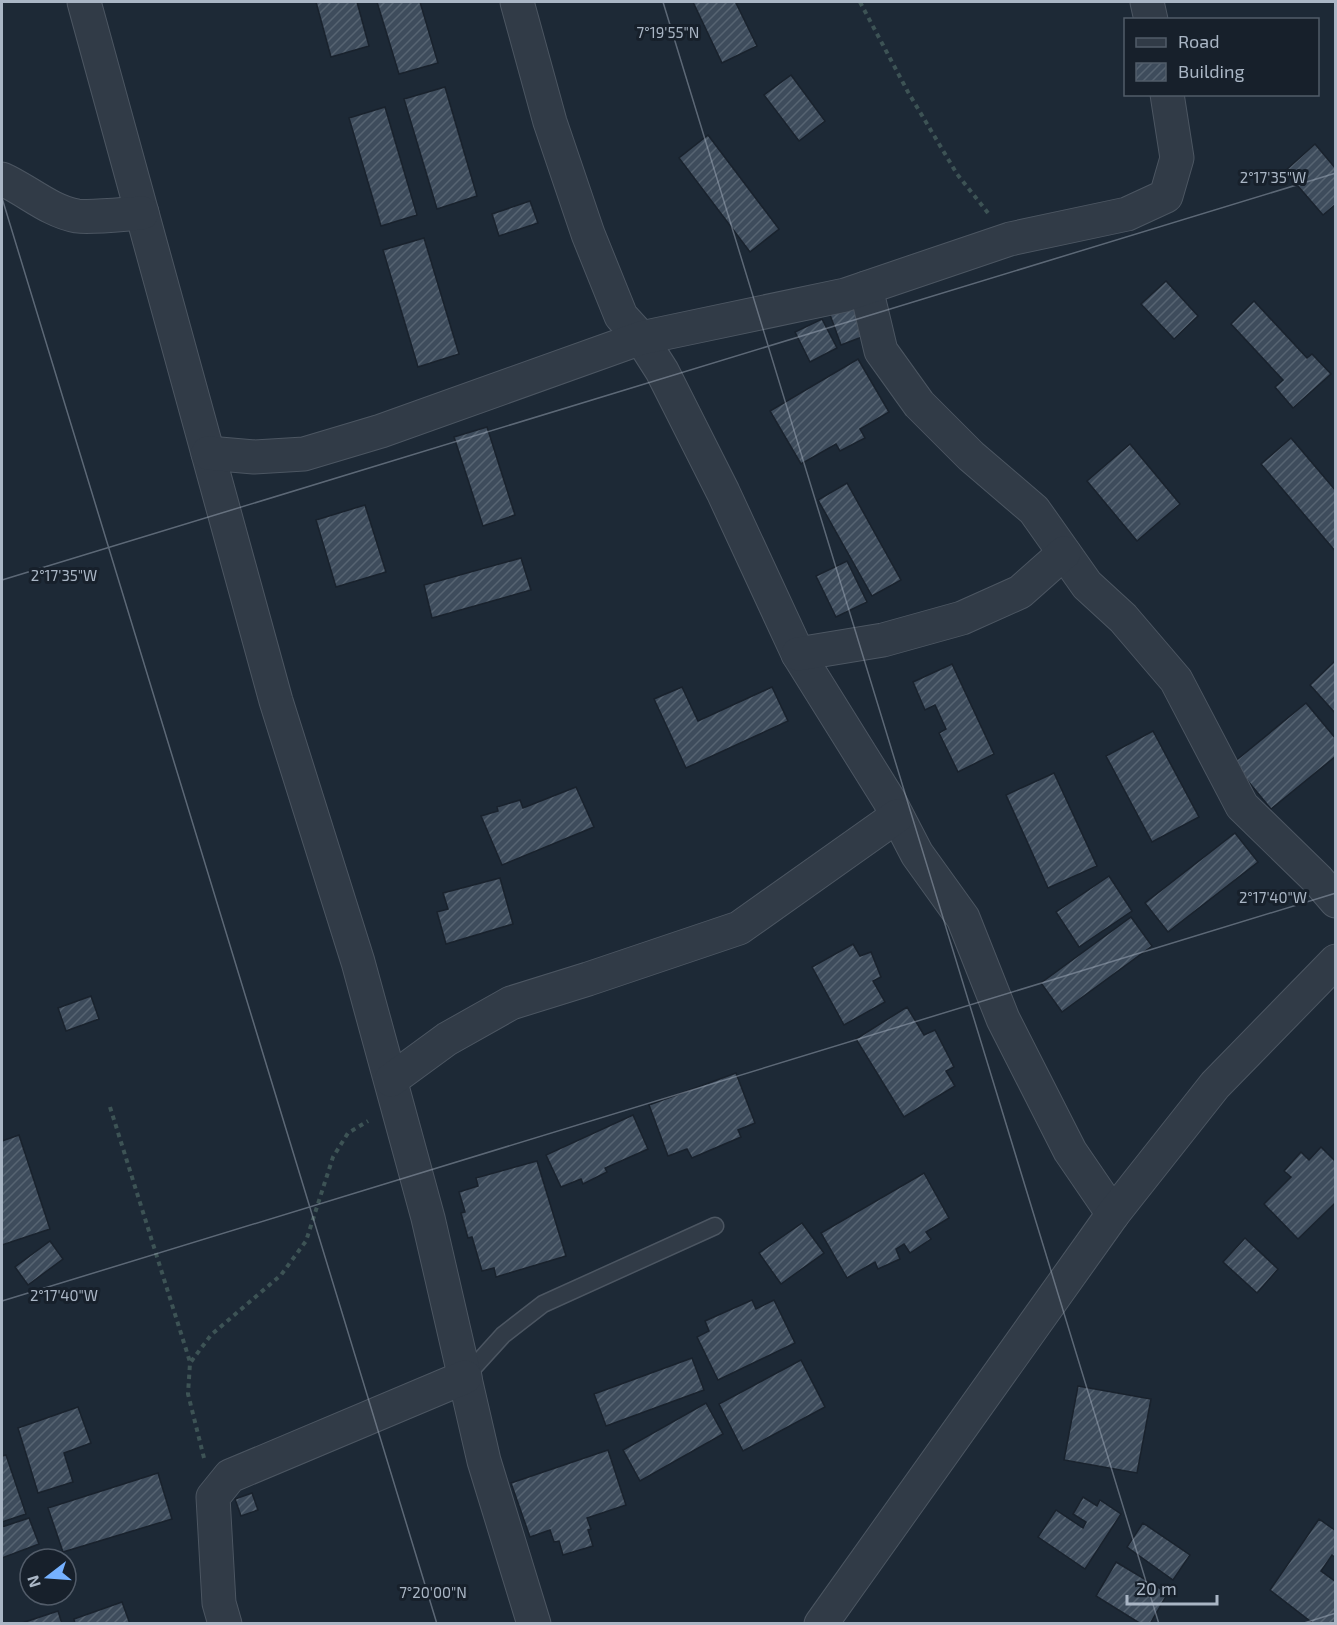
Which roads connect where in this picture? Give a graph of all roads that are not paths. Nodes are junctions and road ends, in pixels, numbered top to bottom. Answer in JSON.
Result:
{"nodes":[{"id":1,"x":84,"y":2,"type":"edge"},
{"id":2,"x":517,"y":2,"type":"edge"},
{"id":3,"x":1147,"y":2,"type":"edge"},
{"id":4,"x":1151,"y":18,"type":"edge"},
{"id":5,"x":1167,"y":96,"type":"edge"},
{"id":6,"x":2,"y":179,"type":"edge"},
{"id":7,"x":142,"y":213,"type":"junction"},
{"id":8,"x":866,"y":288,"type":"junction"},
{"id":9,"x":641,"y":338,"type":"junction"},
{"id":10,"x":208,"y":453,"type":"junction"},
{"id":11,"x":1064,"y":553,"type":"junction"},
{"id":12,"x":798,"y":654,"type":"junction"},
{"id":13,"x":897,"y":816,"type":"junction"},
{"id":14,"x":1335,"y":901,"type":"edge"},
{"id":15,"x":1335,"y":961,"type":"edge"},
{"id":16,"x":1323,"y":993,"type":"edge"},
{"id":17,"x":391,"y":1080,"type":"junction"},
{"id":18,"x":1113,"y":1214,"type":"junction"},
{"id":19,"x":715,"y":1226,"type":"dead end"},
{"id":20,"x":465,"y":1377,"type":"junction"},
{"id":21,"x":225,"y":1623,"type":"edge"},
{"id":22,"x":534,"y":1623,"type":"edge"},
{"id":23,"x":821,"y":1623,"type":"edge"}],
"edges":[{"from":1,"to":7,"type":"street"},
{"from":2,"to":9,"type":"street"},
{"from":3,"to":4,"type":"street"},
{"from":5,"to":8,"type":"street"},
{"from":6,"to":7,"type":"street"},
{"from":7,"to":10,"type":"street"},
{"from":8,"to":9,"type":"street"},
{"from":8,"to":11,"type":"street"},
{"from":9,"to":10,"type":"street"},
{"from":9,"to":12,"type":"street"},
{"from":10,"to":17,"type":"street"},
{"from":11,"to":12,"type":"street"},
{"from":11,"to":14,"type":"street"},
{"from":12,"to":13,"type":"street"},
{"from":13,"to":17,"type":"street"},
{"from":13,"to":18,"type":"street"},
{"from":15,"to":16,"type":"street"},
{"from":16,"to":18,"type":"street"},
{"from":17,"to":20,"type":"street"},
{"from":18,"to":23,"type":"street"},
{"from":19,"to":20,"type":"lane"},
{"from":20,"to":21,"type":"street"},
{"from":20,"to":22,"type":"street"}]}
